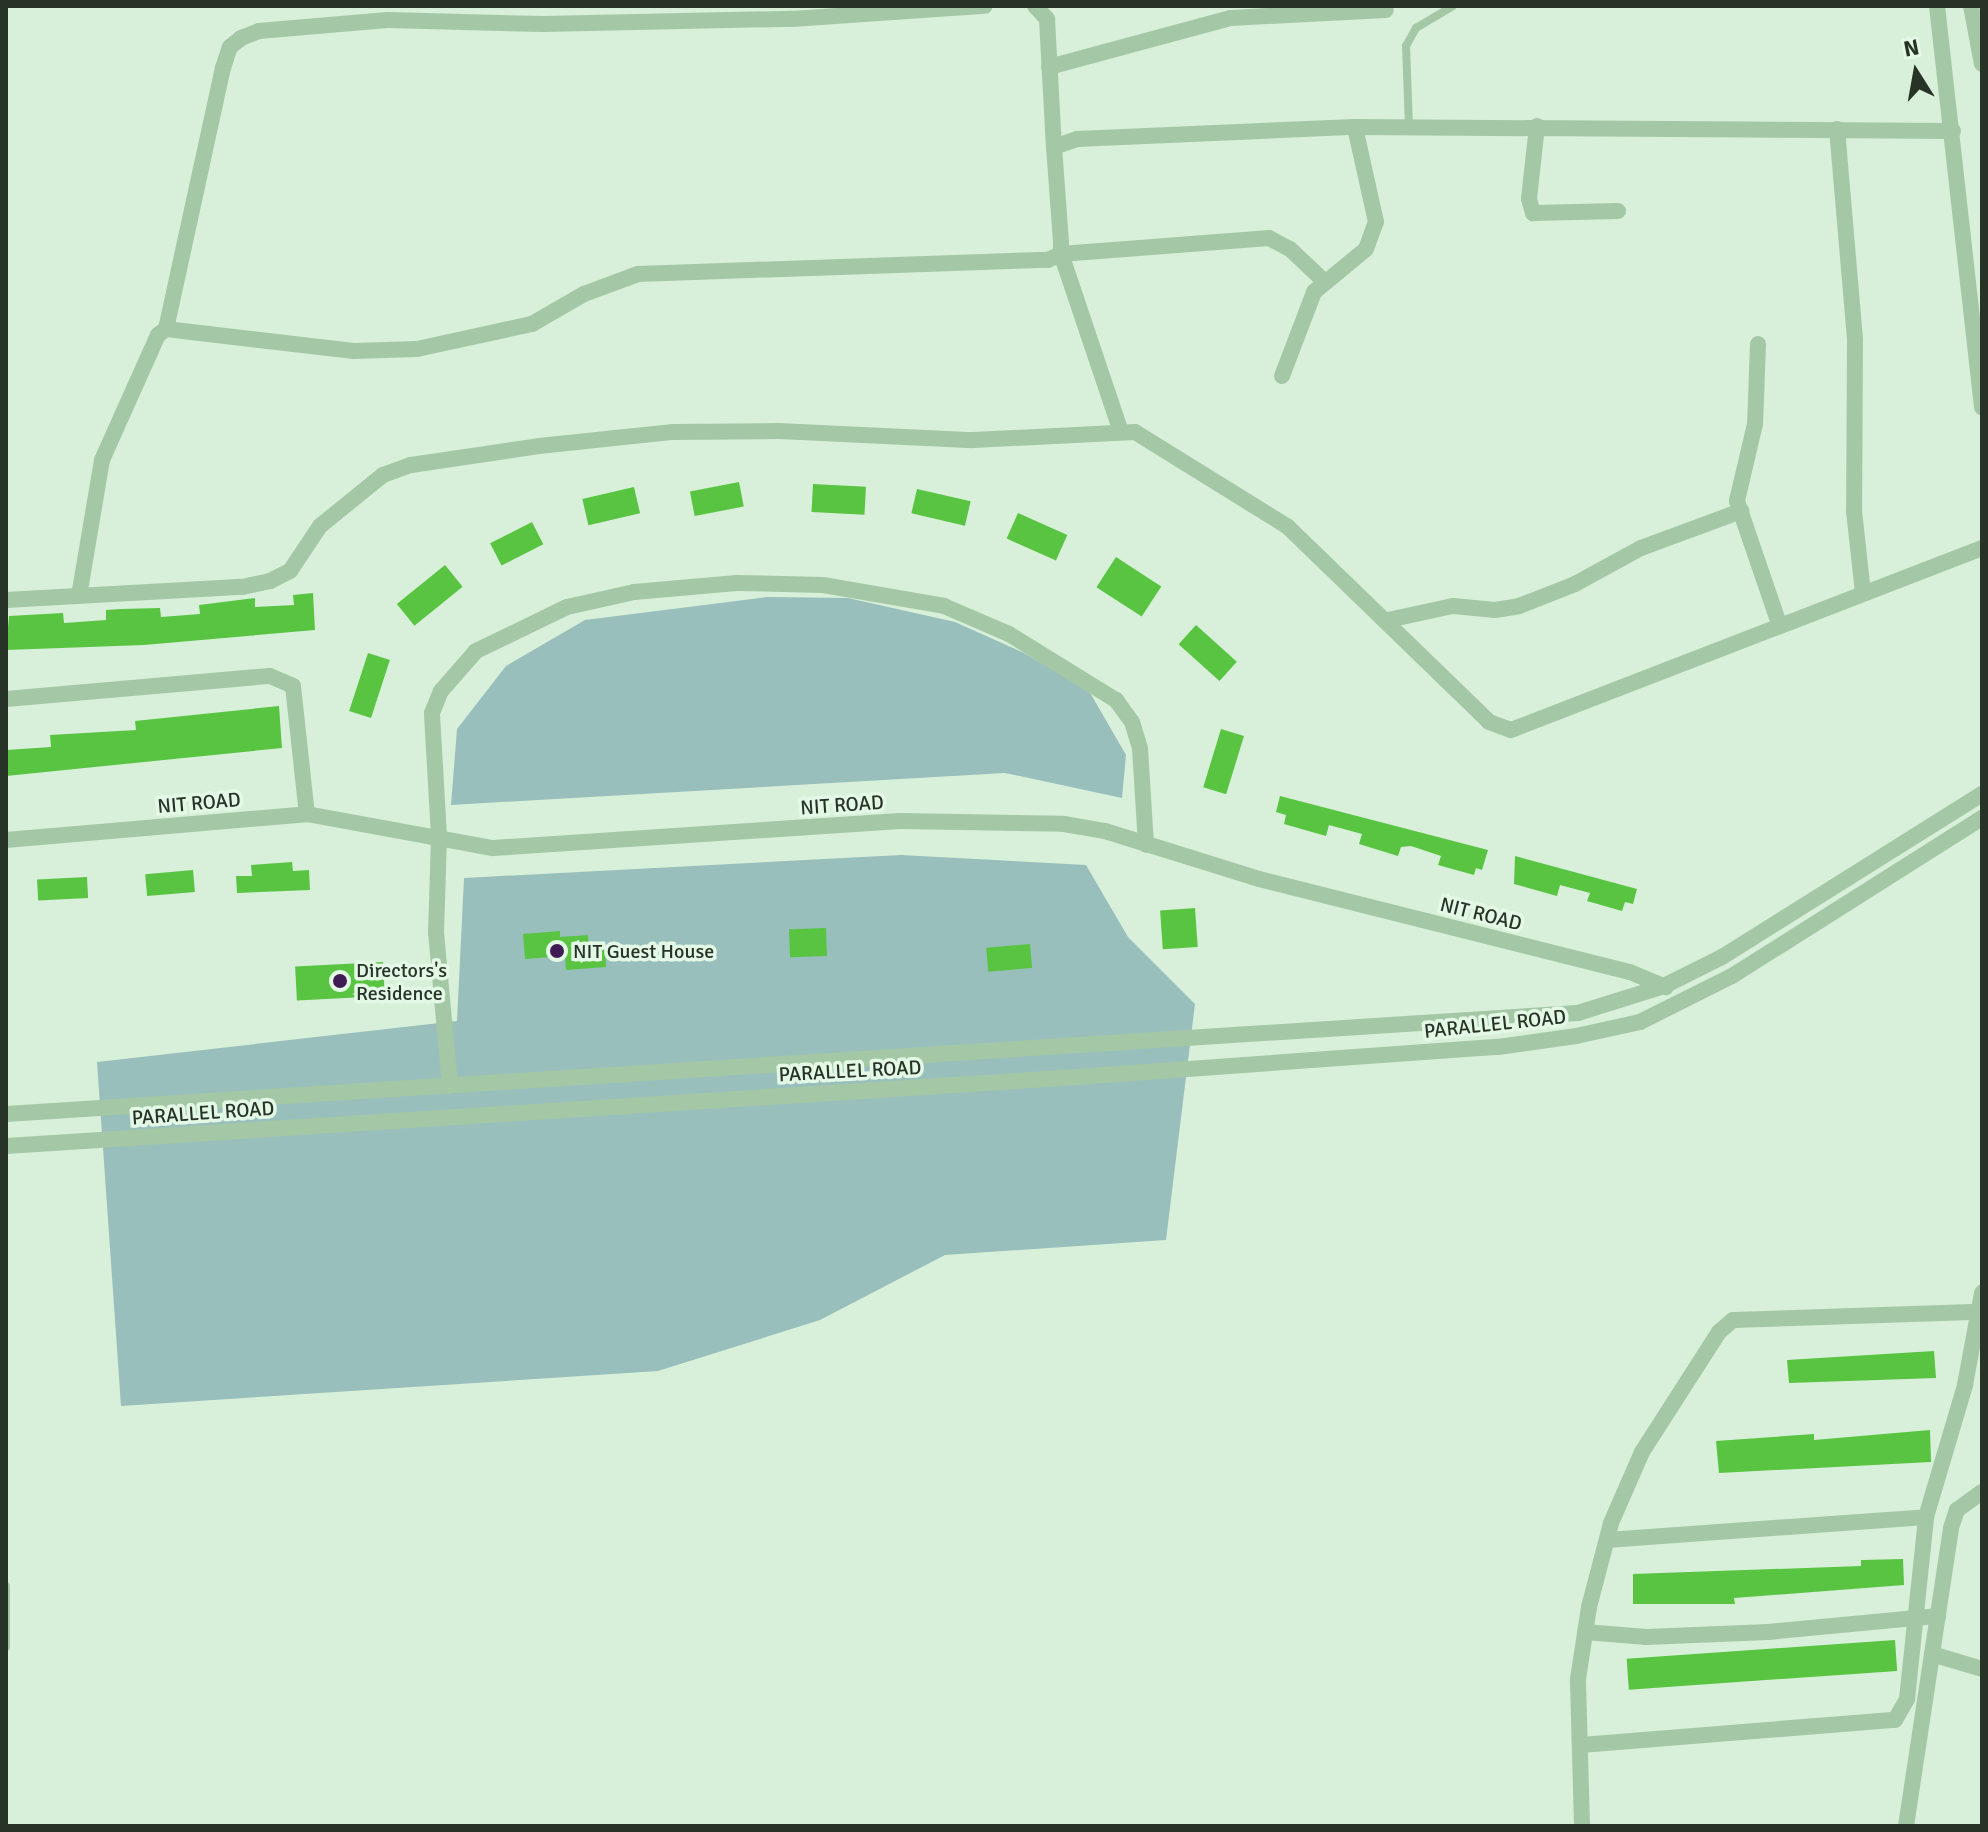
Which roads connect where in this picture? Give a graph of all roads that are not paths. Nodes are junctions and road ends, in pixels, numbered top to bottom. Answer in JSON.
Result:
{"nodes":[{"id":1,"x":985,"y":6,"type":"edge"},
{"id":2,"x":1035,"y":6,"type":"edge"},
{"id":3,"x":1453,"y":6,"type":"edge"},
{"id":4,"x":1937,"y":6,"type":"edge"},
{"id":5,"x":1971,"y":6,"type":"edge"},
{"id":6,"x":1386,"y":10,"type":"dead end"},
{"id":7,"x":1047,"y":12,"type":"edge"},
{"id":8,"x":1982,"y":64,"type":"edge"},
{"id":9,"x":1049,"y":67,"type":"junction"},
{"id":10,"x":1537,"y":126,"type":"junction"},
{"id":11,"x":1355,"y":127,"type":"junction"},
{"id":12,"x":1409,"y":127,"type":"junction"},
{"id":13,"x":1837,"y":129,"type":"junction"},
{"id":14,"x":1953,"y":131,"type":"junction"},
{"id":15,"x":1054,"y":147,"type":"junction"},
{"id":16,"x":1618,"y":211,"type":"dead end"},
{"id":17,"x":1061,"y":254,"type":"junction"},
{"id":18,"x":1324,"y":281,"type":"junction"},
{"id":19,"x":166,"y":329,"type":"junction"},
{"id":20,"x":1758,"y":344,"type":"dead end"},
{"id":21,"x":1282,"y":376,"type":"dead end"},
{"id":22,"x":1982,"y":407,"type":"edge"},
{"id":23,"x":1121,"y":432,"type":"junction"},
{"id":24,"x":1741,"y":511,"type":"junction"},
{"id":25,"x":1982,"y":548,"type":"edge"},
{"id":26,"x":1863,"y":592,"type":"junction"},
{"id":27,"x":79,"y":596,"type":"junction"},
{"id":28,"x":6,"y":600,"type":"edge"},
{"id":29,"x":1388,"y":620,"type":"junction"},
{"id":30,"x":1779,"y":624,"type":"junction"},
{"id":31,"x":6,"y":699,"type":"edge"},
{"id":32,"x":1982,"y":794,"type":"edge"},
{"id":33,"x":307,"y":814,"type":"junction"},
{"id":34,"x":1982,"y":818,"type":"edge"},
{"id":35,"x":439,"y":836,"type":"junction"},
{"id":36,"x":6,"y":840,"type":"edge"},
{"id":37,"x":1146,"y":845,"type":"junction"},
{"id":38,"x":1664,"y":986,"type":"junction"},
{"id":39,"x":1688,"y":999,"type":"junction"},
{"id":40,"x":450,"y":1086,"type":"junction"},
{"id":41,"x":6,"y":1114,"type":"edge"},
{"id":42,"x":6,"y":1147,"type":"edge"},
{"id":43,"x":1982,"y":1293,"type":"edge"},
{"id":44,"x":1980,"y":1312,"type":"edge"},
{"id":45,"x":1974,"y":1383,"type":"edge"},
{"id":46,"x":1982,"y":1492,"type":"edge"},
{"id":47,"x":1926,"y":1517,"type":"junction"},
{"id":48,"x":1607,"y":1540,"type":"junction"},
{"id":49,"x":6,"y":1586,"type":"edge"},
{"id":50,"x":1938,"y":1616,"type":"junction"},
{"id":51,"x":1915,"y":1617,"type":"junction"},
{"id":52,"x":1585,"y":1632,"type":"junction"},
{"id":53,"x":6,"y":1647,"type":"edge"},
{"id":54,"x":1932,"y":1654,"type":"junction"},
{"id":55,"x":1982,"y":1669,"type":"edge"},
{"id":56,"x":1581,"y":1745,"type":"junction"},
{"id":57,"x":1582,"y":1826,"type":"edge"},
{"id":58,"x":1906,"y":1826,"type":"edge"}],
"edges":[{"from":1,"to":19,"type":"street"},
{"from":2,"to":7,"type":"street"},
{"from":3,"to":12,"type":"lane"},
{"from":4,"to":14,"type":"street"},
{"from":5,"to":8,"type":"street"},
{"from":6,"to":9,"type":"street"},
{"from":7,"to":9,"type":"street"},
{"from":9,"to":15,"type":"street"},
{"from":10,"to":12,"type":"street"},
{"from":10,"to":13,"type":"street"},
{"from":10,"to":16,"type":"street"},
{"from":11,"to":12,"type":"street"},
{"from":11,"to":15,"type":"street"},
{"from":11,"to":18,"type":"street"},
{"from":13,"to":14,"type":"street"},
{"from":13,"to":26,"type":"street"},
{"from":14,"to":22,"type":"street"},
{"from":15,"to":17,"type":"street"},
{"from":17,"to":18,"type":"street"},
{"from":17,"to":19,"type":"street"},
{"from":17,"to":23,"type":"street"},
{"from":18,"to":21,"type":"street"},
{"from":19,"to":27,"type":"street"},
{"from":20,"to":24,"type":"street"},
{"from":23,"to":27,"type":"street"},
{"from":23,"to":29,"type":"street"},
{"from":24,"to":29,"type":"street"},
{"from":24,"to":30,"type":"street"},
{"from":25,"to":26,"type":"street"},
{"from":26,"to":30,"type":"street"},
{"from":27,"to":28,"type":"street"},
{"from":29,"to":30,"type":"street"},
{"from":31,"to":33,"type":"street"},
{"from":32,"to":38,"type":"street"},
{"from":33,"to":35,"type":"street","name":"NIT ROAD"},
{"from":33,"to":36,"type":"street","name":"NIT ROAD"},
{"from":34,"to":39,"type":"street"},
{"from":35,"to":37,"type":"street","name":"NIT ROAD"},
{"from":35,"to":37,"type":"street"},
{"from":35,"to":40,"type":"street"},
{"from":37,"to":38,"type":"street","name":"NIT ROAD"},
{"from":38,"to":39,"type":"street","name":"NIT ROAD"},
{"from":38,"to":40,"type":"street","name":"PARALLEL ROAD"},
{"from":39,"to":42,"type":"street","name":"PARALLEL ROAD"},
{"from":40,"to":41,"type":"street","name":"PARALLEL ROAD"},
{"from":43,"to":44,"type":"street"},
{"from":44,"to":45,"type":"street"},
{"from":44,"to":48,"type":"street"},
{"from":45,"to":47,"type":"street"},
{"from":46,"to":50,"type":"street"},
{"from":47,"to":48,"type":"street"},
{"from":47,"to":51,"type":"street"},
{"from":48,"to":52,"type":"street"},
{"from":49,"to":53,"type":"lane"},
{"from":50,"to":51,"type":"street"},
{"from":50,"to":54,"type":"street"},
{"from":51,"to":52,"type":"street"},
{"from":51,"to":56,"type":"street"},
{"from":52,"to":56,"type":"street"},
{"from":54,"to":55,"type":"street"},
{"from":54,"to":58,"type":"street"},
{"from":56,"to":57,"type":"street"}]}
